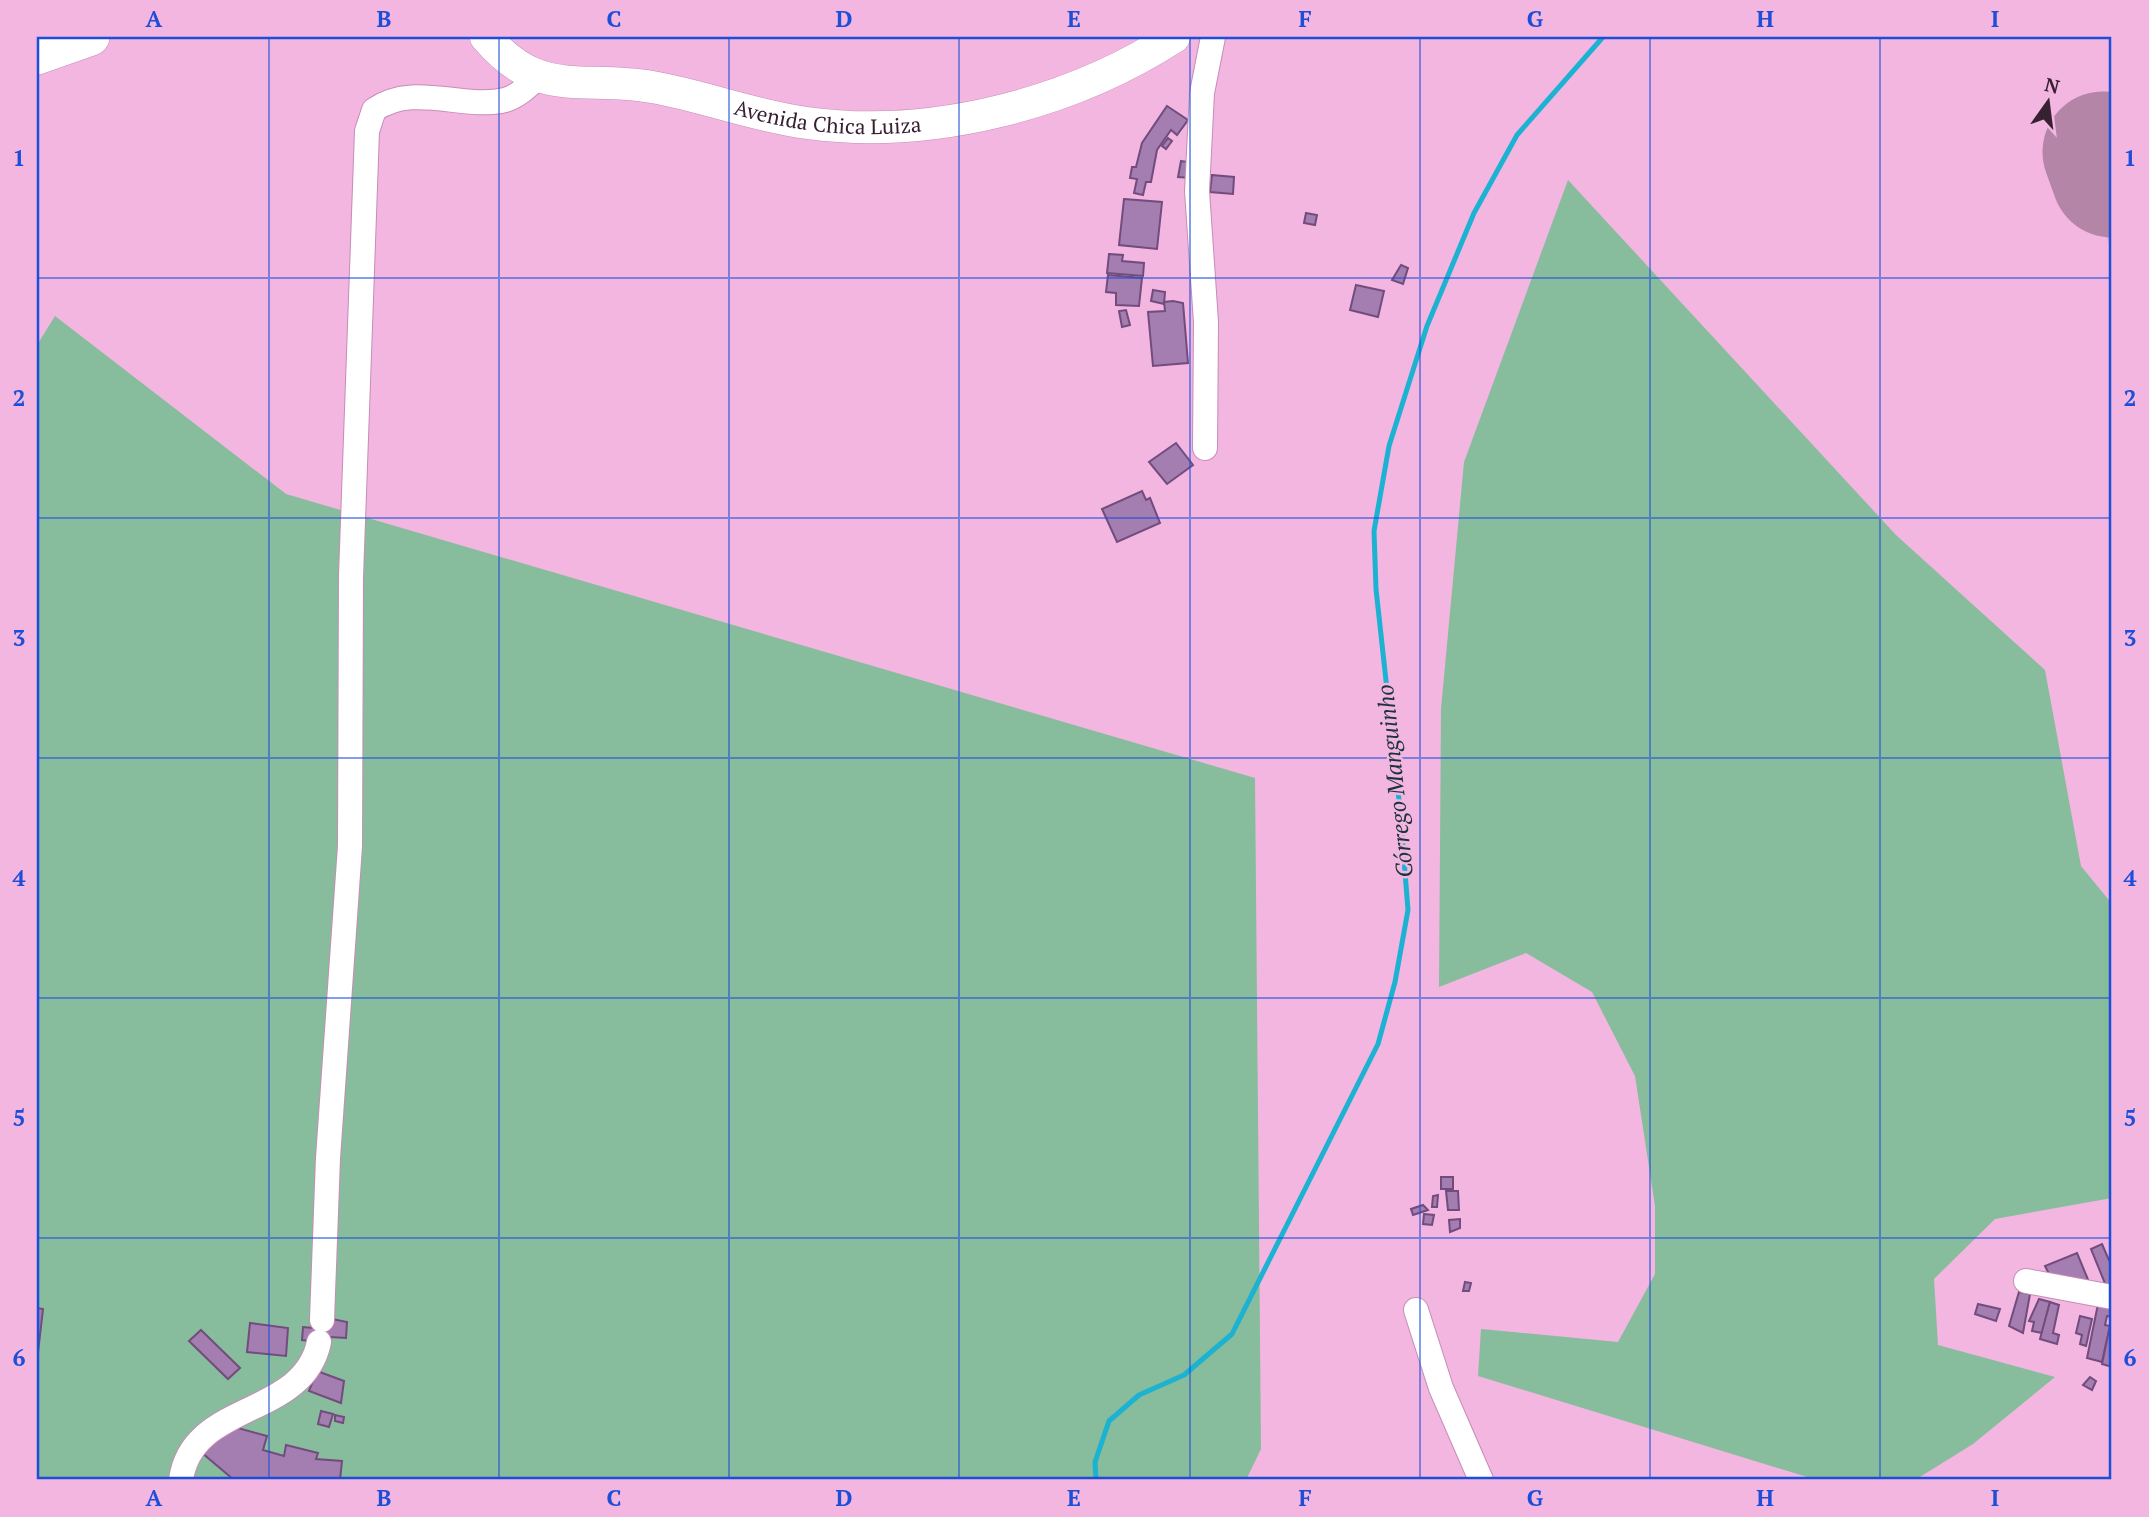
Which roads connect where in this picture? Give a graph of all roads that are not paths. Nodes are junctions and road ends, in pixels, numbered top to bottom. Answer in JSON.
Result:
{"nodes":[{"id":1,"x":91,"y":37,"type":"edge"},
{"id":2,"x":486,"y":37,"type":"edge"},
{"id":3,"x":1174,"y":37,"type":"edge"},
{"id":4,"x":1213,"y":37,"type":"edge"},
{"id":5,"x":37,"y":56,"type":"edge"},
{"id":6,"x":537,"y":78,"type":"junction"},
{"id":7,"x":1205,"y":448,"type":"dead end"},
{"id":8,"x":2026,"y":1281,"type":"dead end"},
{"id":9,"x":2112,"y":1297,"type":"edge"},
{"id":10,"x":1416,"y":1310,"type":"dead end"},
{"id":11,"x":181,"y":1480,"type":"edge"},
{"id":12,"x":1481,"y":1480,"type":"edge"}],
"edges":[{"from":1,"to":5,"type":"highway"},
{"from":2,"to":6,"type":"main road"},
{"from":3,"to":6,"type":"main road","name":"Avenida Chica Luiza"},
{"from":4,"to":7,"type":"street"},
{"from":6,"to":11,"type":"street"},
{"from":8,"to":9,"type":"street"},
{"from":10,"to":12,"type":"street"}]}
